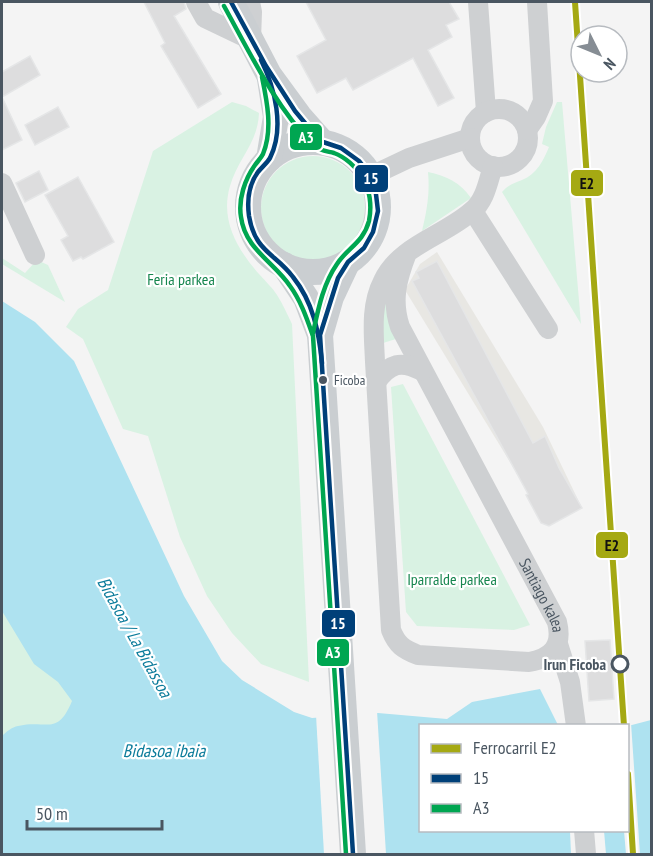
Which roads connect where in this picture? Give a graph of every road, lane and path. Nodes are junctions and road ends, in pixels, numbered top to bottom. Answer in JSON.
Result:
{"nodes":[{"id":1,"x":196,"y":2,"type":"edge"},
{"id":2,"x":231,"y":2,"type":"edge"},
{"id":3,"x":250,"y":2,"type":"edge"},
{"id":4,"x":478,"y":2,"type":"edge"},
{"id":5,"x":537,"y":2,"type":"edge"},
{"id":6,"x":251,"y":40,"type":"junction"},
{"id":7,"x":269,"y":75,"type":"junction"},
{"id":8,"x":486,"y":112,"type":"junction"},
{"id":9,"x":527,"y":130,"type":"junction"},
{"id":10,"x":470,"y":138,"type":"junction"},
{"id":11,"x":322,"y":142,"type":"junction"},
{"id":12,"x":269,"y":159,"type":"junction"},
{"id":13,"x":494,"y":166,"type":"junction"},
{"id":14,"x":371,"y":176,"type":"junction"},
{"id":15,"x":2,"y":183,"type":"edge"},
{"id":16,"x":473,"y":211,"type":"junction"},
{"id":17,"x":407,"y":253,"type":"junction"},
{"id":18,"x":35,"y":255,"type":"dead end"},
{"id":19,"x":347,"y":263,"type":"junction"},
{"id":20,"x":284,"y":265,"type":"junction"},
{"id":21,"x":548,"y":329,"type":"dead end"},
{"id":22,"x":320,"y":335,"type":"junction"},
{"id":23,"x":422,"y":371,"type":"junction"},
{"id":24,"x":376,"y":382,"type":"junction"},
{"id":25,"x":558,"y":644,"type":"junction"},
{"id":26,"x":576,"y":723,"type":"edge"},
{"id":27,"x":584,"y":832,"type":"edge"},
{"id":28,"x":353,"y":855,"type":"edge"},
{"id":29,"x":586,"y":855,"type":"edge"}],
"edges":[{"from":1,"to":6,"type":"street"},
{"from":2,"to":6,"type":"main road"},
{"from":3,"to":6,"type":"street"},
{"from":4,"to":8,"type":"street"},
{"from":5,"to":9,"type":"street"},
{"from":6,"to":7,"type":"main road"},
{"from":7,"to":11,"type":"main road"},
{"from":7,"to":12,"type":"main road"},
{"from":8,"to":9,"type":"street"},
{"from":8,"to":10,"type":"street"},
{"from":9,"to":13,"type":"street"},
{"from":10,"to":13,"type":"street"},
{"from":10,"to":14,"type":"street"},
{"from":11,"to":12,"type":"main road"},
{"from":11,"to":14,"type":"main road"},
{"from":12,"to":20,"type":"main road"},
{"from":13,"to":16,"type":"street"},
{"from":14,"to":19,"type":"main road"},
{"from":15,"to":18,"type":"street"},
{"from":16,"to":17,"type":"street"},
{"from":16,"to":21,"type":"street"},
{"from":17,"to":23,"type":"street","name":"Santiago kalea"},
{"from":17,"to":24,"type":"street"},
{"from":19,"to":20,"type":"main road"},
{"from":19,"to":22,"type":"main road"},
{"from":20,"to":22,"type":"main road"},
{"from":22,"to":28,"type":"main road"},
{"from":23,"to":24,"type":"street"},
{"from":23,"to":25,"type":"street","name":"Santiago kalea"},
{"from":24,"to":25,"type":"street","name":"Santiago kalea"},
{"from":25,"to":26,"type":"street"},
{"from":27,"to":29,"type":"street"}]}
